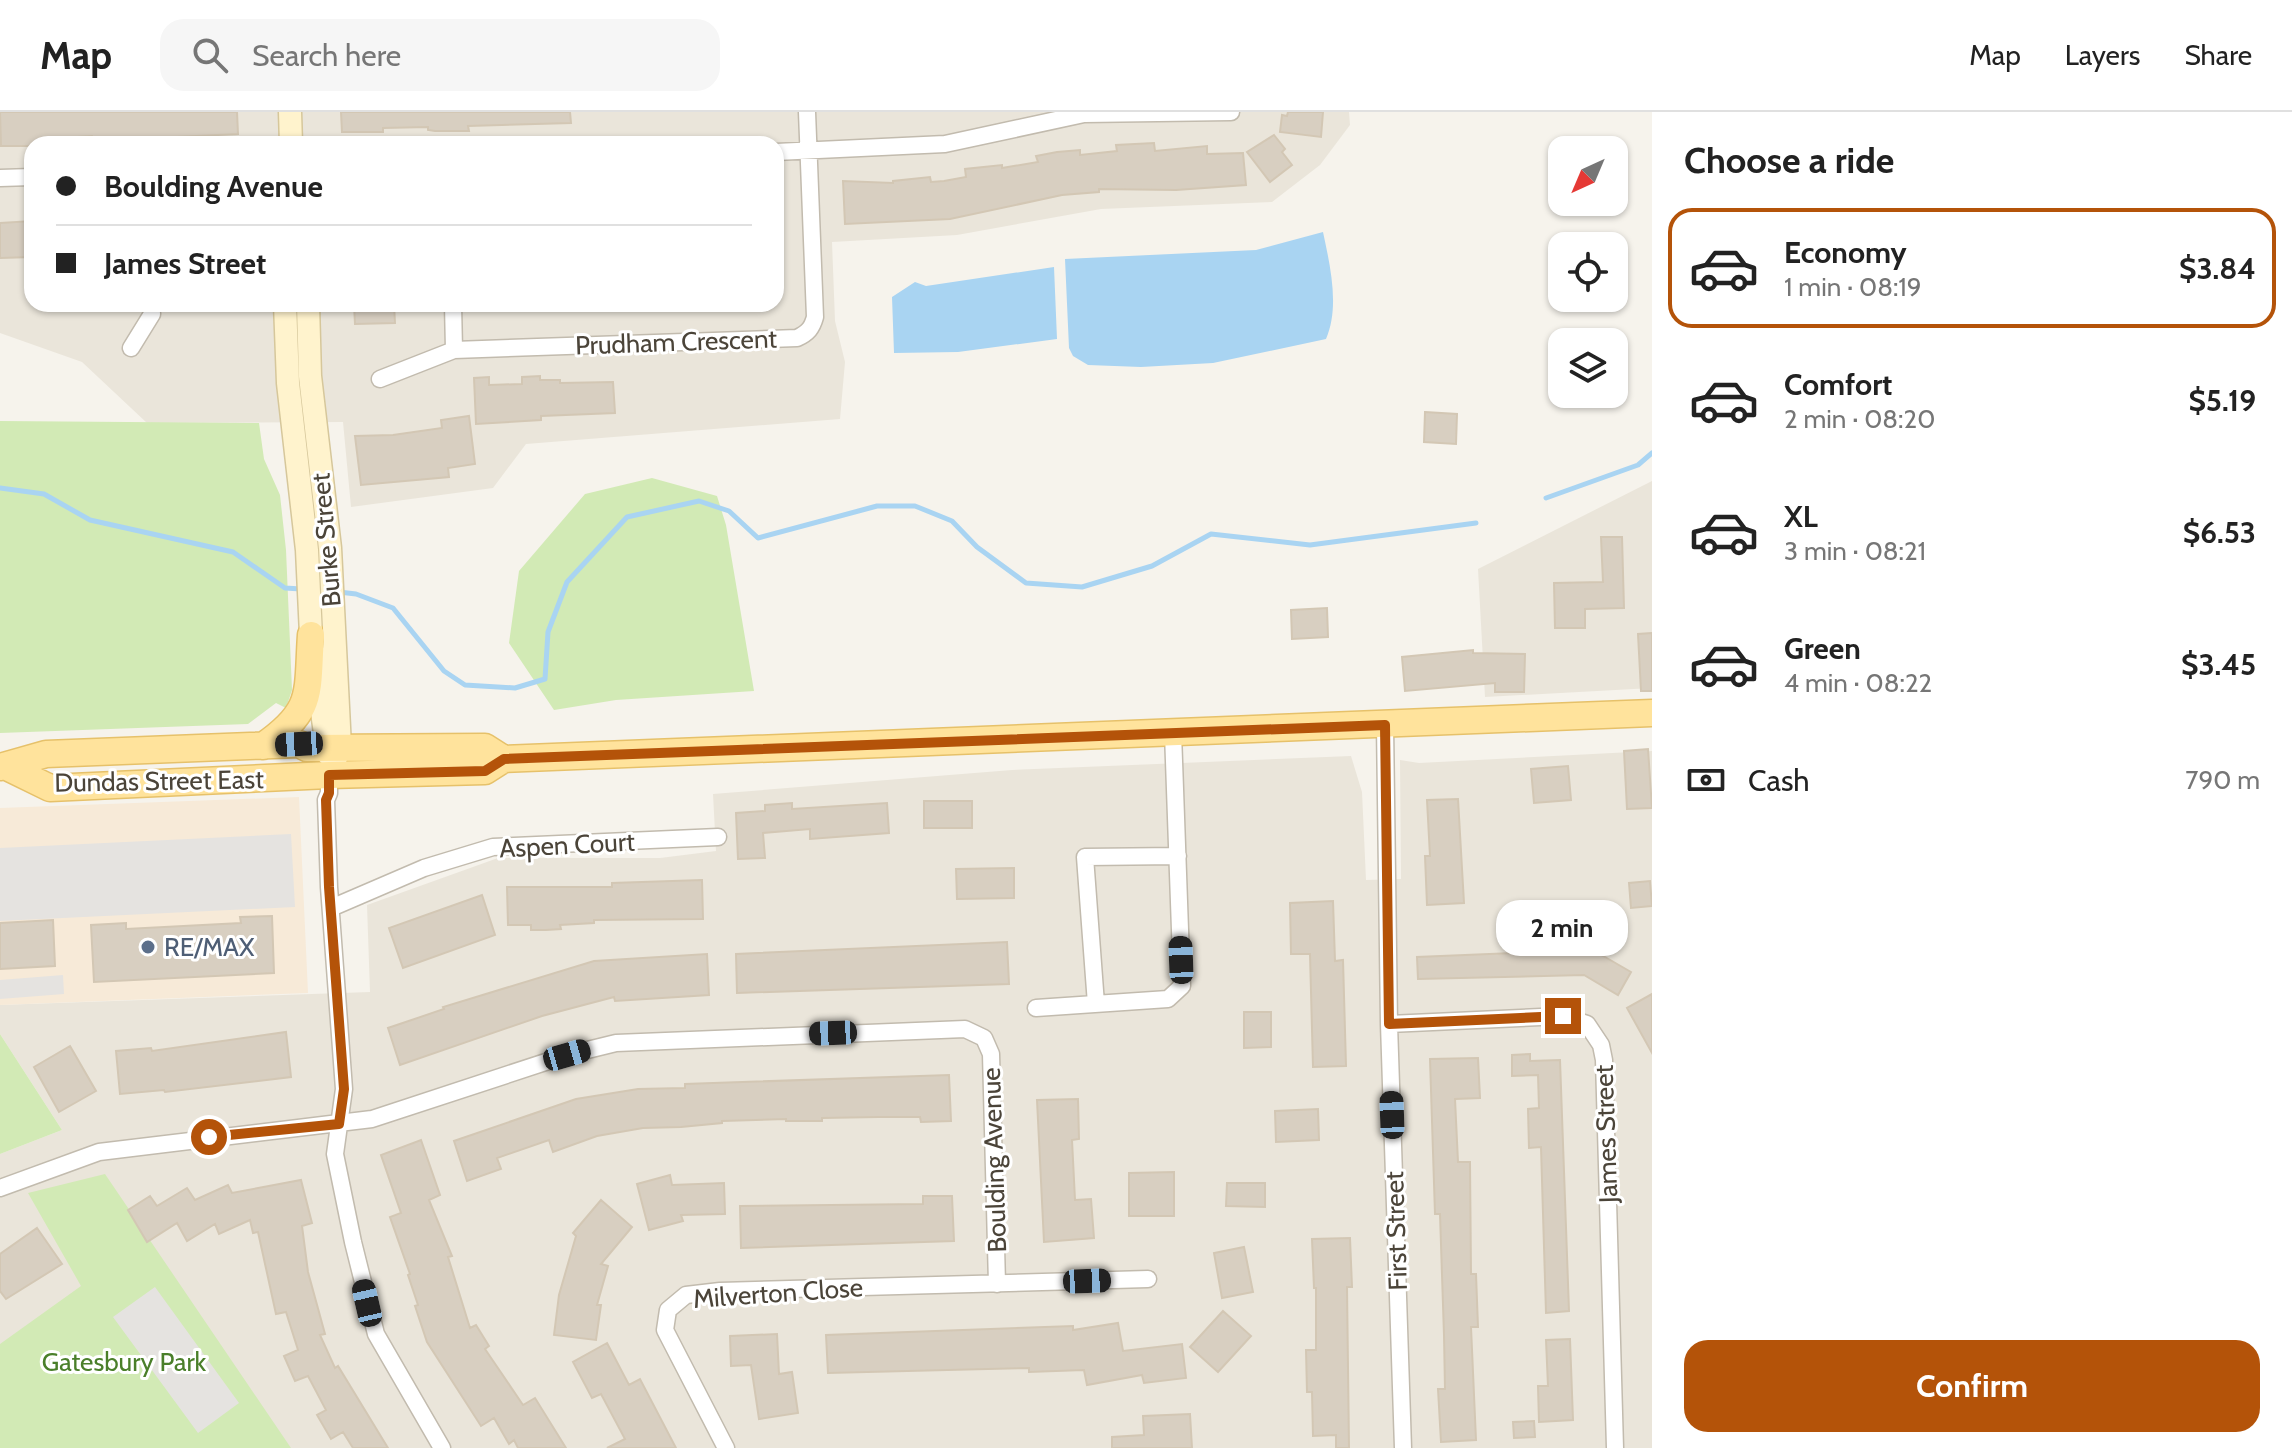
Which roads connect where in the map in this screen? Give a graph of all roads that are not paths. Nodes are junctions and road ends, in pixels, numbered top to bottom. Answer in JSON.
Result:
{"nodes":[{"id":1,"x":290,"y":112,"type":"edge"},
{"id":2,"x":807,"y":112,"type":"edge"},
{"id":3,"x":1231,"y":112,"type":"edge"},
{"id":4,"x":291,"y":136,"type":"edge"},
{"id":5,"x":808,"y":150,"type":"junction"},
{"id":6,"x":784,"y":152,"type":"edge"},
{"id":7,"x":24,"y":177,"type":"edge"},
{"id":8,"x":0,"y":178,"type":"edge"},
{"id":9,"x":152,"y":312,"type":"edge"},
{"id":10,"x":285,"y":312,"type":"edge"},
{"id":11,"x":308,"y":312,"type":"edge"},
{"id":12,"x":453,"y":312,"type":"edge"},
{"id":13,"x":131,"y":348,"type":"dead end"},
{"id":14,"x":454,"y":350,"type":"junction"},
{"id":15,"x":380,"y":379,"type":"dead end"},
{"id":16,"x":322,"y":634,"type":"junction"},
{"id":17,"x":1652,"y":713,"type":"edge"},
{"id":18,"x":1385,"y":725,"type":"junction"},
{"id":19,"x":1173,"y":733,"type":"junction"},
{"id":20,"x":263,"y":746,"type":"junction"},
{"id":21,"x":334,"y":747,"type":"junction"},
{"id":22,"x":504,"y":759,"type":"junction"},
{"id":23,"x":2,"y":766,"type":"edge"},
{"id":24,"x":329,"y":784,"type":"junction"},
{"id":25,"x":718,"y":837,"type":"dead end"},
{"id":26,"x":1178,"y":856,"type":"junction"},
{"id":27,"x":331,"y":908,"type":"junction"},
{"id":28,"x":1096,"y":1004,"type":"junction"},
{"id":29,"x":1036,"y":1008,"type":"dead end"},
{"id":30,"x":1389,"y":1024,"type":"junction"},
{"id":31,"x":339,"y":1124,"type":"junction"},
{"id":32,"x":0,"y":1188,"type":"edge"},
{"id":33,"x":1148,"y":1279,"type":"dead end"},
{"id":34,"x":997,"y":1284,"type":"junction"},
{"id":35,"x":442,"y":1448,"type":"edge"},
{"id":36,"x":726,"y":1448,"type":"edge"},
{"id":37,"x":1403,"y":1448,"type":"edge"},
{"id":38,"x":1615,"y":1448,"type":"edge"}],
"edges":[{"from":1,"to":4,"type":"street"},
{"from":2,"to":5,"type":"street"},
{"from":3,"to":5,"type":"street"},
{"from":5,"to":6,"type":"street"},
{"from":5,"to":14,"type":"street","name":"Prudham Crescent"},
{"from":7,"to":8,"type":"street"},
{"from":9,"to":13,"type":"street"},
{"from":10,"to":16,"type":"street","name":"Burke Street"},
{"from":11,"to":16,"type":"street","name":"Burke Street"},
{"from":12,"to":14,"type":"street"},
{"from":14,"to":15,"type":"street"},
{"from":16,"to":20,"type":"main road"},
{"from":16,"to":21,"type":"street"},
{"from":17,"to":18,"type":"main road","name":"Dundas Street East"},
{"from":18,"to":19,"type":"main road","name":"Dundas Street East"},
{"from":18,"to":30,"type":"street","name":"First Street"},
{"from":19,"to":22,"type":"main road","name":"Dundas Street East"},
{"from":19,"to":26,"type":"street"},
{"from":20,"to":21,"type":"main road","name":"Dundas Street East"},
{"from":20,"to":23,"type":"main road","name":"Dundas Street East"},
{"from":21,"to":22,"type":"main road","name":"Dundas Street East"},
{"from":21,"to":24,"type":"street"},
{"from":22,"to":24,"type":"main road","name":"Dundas Street East"},
{"from":23,"to":24,"type":"main road","name":"Dundas Street East"},
{"from":24,"to":27,"type":"street"},
{"from":25,"to":27,"type":"street","name":"Aspen Court"},
{"from":26,"to":28,"type":"street"},
{"from":26,"to":28,"type":"street"},
{"from":27,"to":31,"type":"street"},
{"from":28,"to":29,"type":"street"},
{"from":30,"to":37,"type":"street","name":"First Street"},
{"from":30,"to":38,"type":"street","name":"James Street"},
{"from":31,"to":32,"type":"street","name":"Boulding Avenue"},
{"from":31,"to":34,"type":"street","name":"Boulding Avenue"},
{"from":31,"to":35,"type":"street"},
{"from":33,"to":34,"type":"street","name":"Milverton Close"},
{"from":34,"to":36,"type":"street","name":"Milverton Close"}]}
